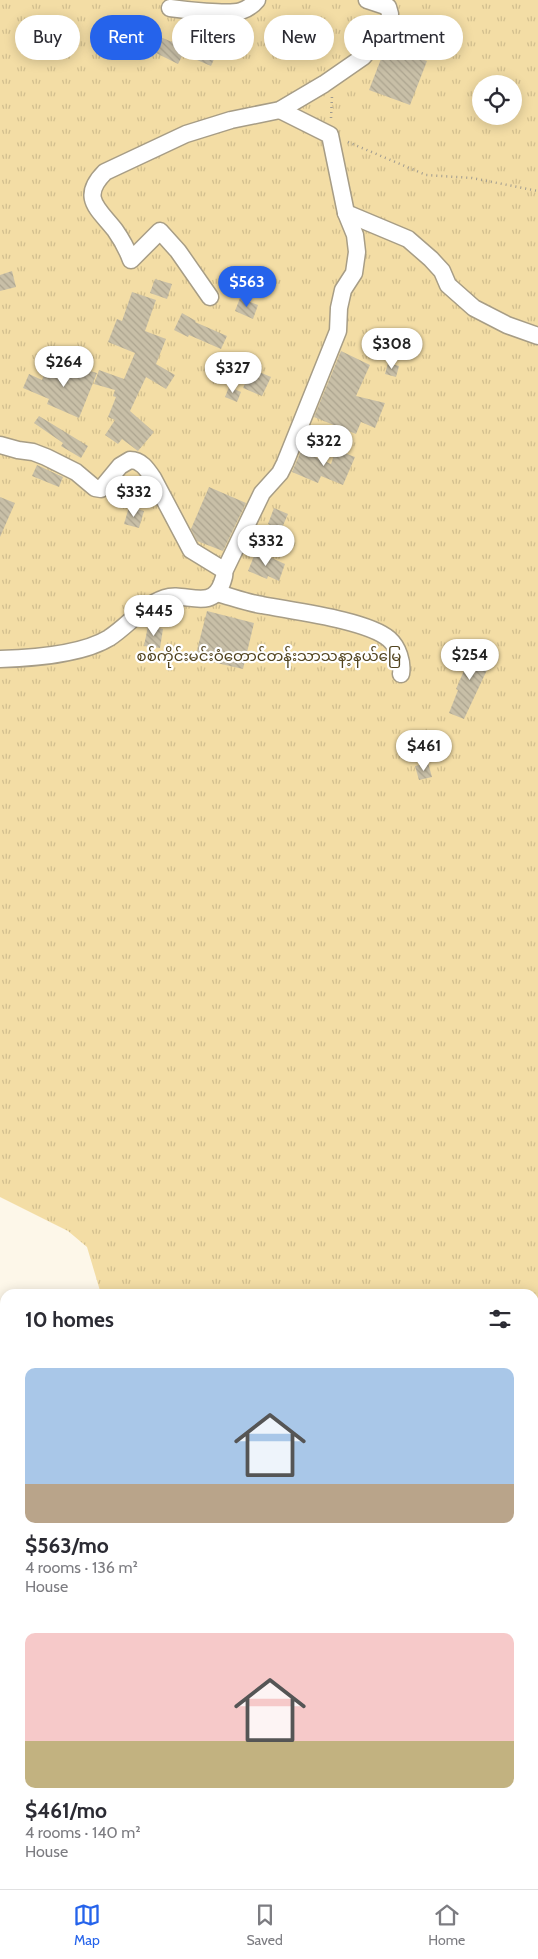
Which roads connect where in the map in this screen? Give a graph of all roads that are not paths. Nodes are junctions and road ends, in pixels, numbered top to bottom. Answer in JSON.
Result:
{"nodes":[{"id":1,"x":257,"y":0,"type":"edge"},
{"id":2,"x":367,"y":0,"type":"edge"},
{"id":3,"x":386,"y":4,"type":"edge"},
{"id":4,"x":170,"y":8,"type":"dead end"},
{"id":5,"x":280,"y":110,"type":"junction"},
{"id":6,"x":346,"y":213,"type":"junction"},
{"id":7,"x":210,"y":297,"type":"dead end"},
{"id":8,"x":538,"y":336,"type":"edge"},
{"id":9,"x":0,"y":445,"type":"edge"},
{"id":10,"x":224,"y":572,"type":"junction"},
{"id":11,"x":217,"y":593,"type":"junction"},
{"id":12,"x":0,"y":660,"type":"edge"},
{"id":13,"x":401,"y":674,"type":"dead end"}],
"edges":[{"from":1,"to":4,"type":"street"},
{"from":2,"to":3,"type":"street"},
{"from":3,"to":5,"type":"street"},
{"from":5,"to":6,"type":"street"},
{"from":5,"to":7,"type":"street"},
{"from":6,"to":8,"type":"street"},
{"from":6,"to":10,"type":"street"},
{"from":9,"to":10,"type":"street"},
{"from":10,"to":11,"type":"street"},
{"from":11,"to":12,"type":"street"},
{"from":11,"to":13,"type":"street"}]}
